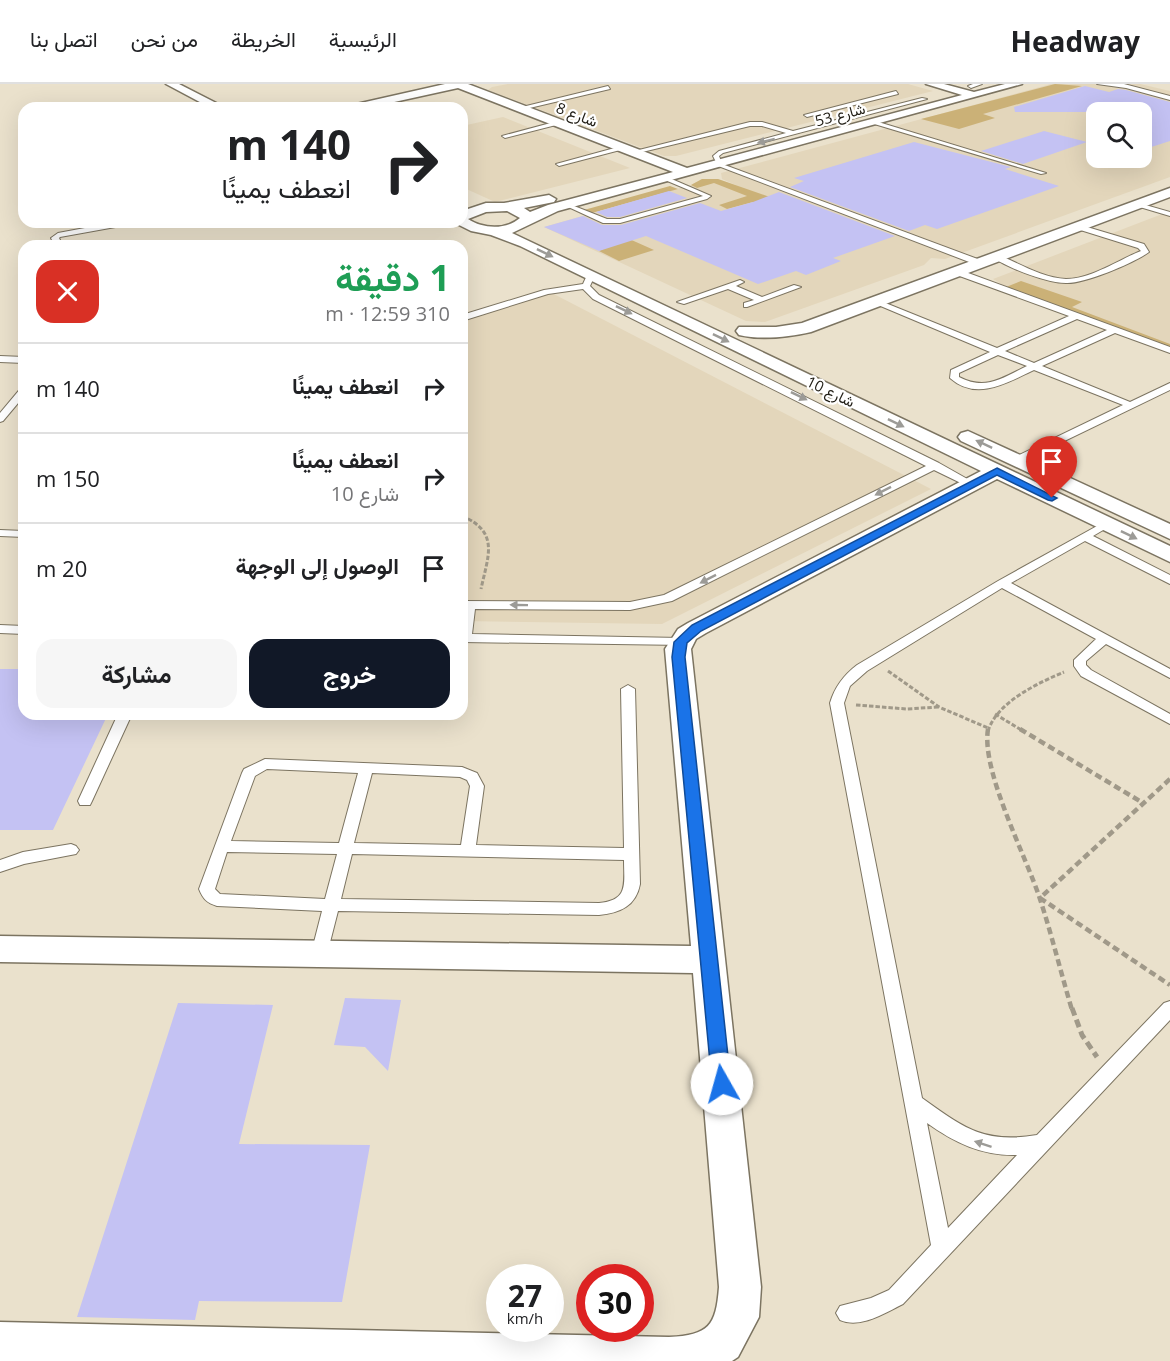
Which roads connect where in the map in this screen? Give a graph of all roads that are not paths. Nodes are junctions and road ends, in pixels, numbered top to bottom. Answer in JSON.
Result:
{"nodes":[{"id":1,"x":171,"y":84,"type":"edge"},
{"id":2,"x":459,"y":84,"type":"edge"},
{"id":3,"x":931,"y":84,"type":"edge"},
{"id":4,"x":1017,"y":84,"type":"edge"},
{"id":5,"x":1100,"y":84,"type":"edge"},
{"id":6,"x":1118,"y":84,"type":"edge"},
{"id":7,"x":1125,"y":87,"type":"junction"},
{"id":8,"x":608,"y":88,"type":"dead end"},
{"id":9,"x":876,"y":88,"type":"dead end"},
{"id":10,"x":975,"y":89,"type":"edge"},
{"id":11,"x":902,"y":94,"type":"junction"},
{"id":12,"x":1170,"y":98,"type":"edge"},
{"id":13,"x":924,"y":99,"type":"junction"},
{"id":14,"x":208,"y":102,"type":"edge"},
{"id":15,"x":379,"y":102,"type":"edge"},
{"id":16,"x":944,"y":104,"type":"junction"},
{"id":17,"x":520,"y":108,"type":"junction"},
{"id":18,"x":828,"y":109,"type":"junction"},
{"id":19,"x":807,"y":115,"type":"dead end"},
{"id":20,"x":854,"y":117,"type":"junction"},
{"id":21,"x":873,"y":122,"type":"junction"},
{"id":22,"x":558,"y":123,"type":"junction"},
{"id":23,"x":809,"y":129,"type":"junction"},
{"id":24,"x":838,"y":131,"type":"junction"},
{"id":25,"x":793,"y":134,"type":"junction"},
{"id":26,"x":505,"y":136,"type":"dead end"},
{"id":27,"x":628,"y":150,"type":"junction"},
{"id":28,"x":559,"y":164,"type":"dead end"},
{"id":29,"x":718,"y":164,"type":"junction"},
{"id":30,"x":685,"y":172,"type":"junction"},
{"id":31,"x":1043,"y":173,"type":"dead end"},
{"id":32,"x":669,"y":177,"type":"junction"},
{"id":33,"x":1170,"y":192,"type":"edge"},
{"id":34,"x":468,"y":199,"type":"edge"},
{"id":35,"x":1136,"y":204,"type":"junction"},
{"id":36,"x":567,"y":205,"type":"junction"},
{"id":37,"x":499,"y":207,"type":"junction"},
{"id":38,"x":468,"y":213,"type":"edge"},
{"id":39,"x":1170,"y":214,"type":"edge"},
{"id":40,"x":527,"y":220,"type":"junction"},
{"id":41,"x":468,"y":225,"type":"edge"},
{"id":42,"x":1077,"y":226,"type":"junction"},
{"id":43,"x":91,"y":228,"type":"edge"},
{"id":44,"x":492,"y":230,"type":"junction"},
{"id":45,"x":56,"y":240,"type":"edge"},
{"id":46,"x":996,"y":257,"type":"junction"},
{"id":47,"x":980,"y":263,"type":"junction"},
{"id":48,"x":957,"y":272,"type":"junction"},
{"id":49,"x":589,"y":280,"type":"junction"},
{"id":50,"x":740,"y":282,"type":"dead end"},
{"id":51,"x":729,"y":286,"type":"junction"},
{"id":52,"x":797,"y":287,"type":"dead end"},
{"id":53,"x":762,"y":300,"type":"junction"},
{"id":54,"x":681,"y":302,"type":"junction"},
{"id":55,"x":875,"y":302,"type":"junction"},
{"id":56,"x":747,"y":305,"type":"dead end"},
{"id":57,"x":468,"y":316,"type":"edge"},
{"id":58,"x":1076,"y":316,"type":"junction"},
{"id":59,"x":805,"y":328,"type":"junction"},
{"id":60,"x":1114,"y":330,"type":"junction"},
{"id":61,"x":745,"y":331,"type":"junction"},
{"id":62,"x":793,"y":348,"type":"dead end"},
{"id":63,"x":1170,"y":350,"type":"edge"},
{"id":64,"x":997,"y":351,"type":"junction"},
{"id":65,"x":0,"y":359,"type":"edge"},
{"id":66,"x":18,"y":360,"type":"edge"},
{"id":67,"x":1035,"y":367,"type":"junction"},
{"id":68,"x":1170,"y":386,"type":"edge"},
{"id":69,"x":18,"y":397,"type":"edge"},
{"id":70,"x":1130,"y":405,"type":"junction"},
{"id":71,"x":920,"y":414,"type":"dead end"},
{"id":72,"x":0,"y":419,"type":"edge"},
{"id":73,"x":953,"y":429,"type":"dead end"},
{"id":74,"x":935,"y":465,"type":"junction"},
{"id":75,"x":996,"y":472,"type":"junction"},
{"id":76,"x":1106,"y":524,"type":"junction"},
{"id":77,"x":1170,"y":532,"type":"edge"},
{"id":78,"x":0,"y":533,"type":"edge"},
{"id":79,"x":18,"y":534,"type":"edge"},
{"id":80,"x":1084,"y":536,"type":"junction"},
{"id":81,"x":1170,"y":555,"type":"edge"},
{"id":82,"x":1170,"y":580,"type":"edge"},
{"id":83,"x":1002,"y":583,"type":"junction"},
{"id":84,"x":470,"y":605,"type":"edge"},
{"id":85,"x":0,"y":629,"type":"edge"},
{"id":86,"x":18,"y":630,"type":"edge"},
{"id":87,"x":468,"y":638,"type":"edge"},
{"id":88,"x":1104,"y":639,"type":"junction"},
{"id":89,"x":681,"y":642,"type":"junction"},
{"id":90,"x":1170,"y":674,"type":"edge"},
{"id":91,"x":628,"y":689,"type":"dead end"},
{"id":92,"x":122,"y":720,"type":"edge"},
{"id":93,"x":1170,"y":720,"type":"edge"},
{"id":94,"x":366,"y":767,"type":"junction"},
{"id":95,"x":86,"y":801,"type":"dead end"},
{"id":96,"x":221,"y":846,"type":"junction"},
{"id":97,"x":345,"y":849,"type":"junction"},
{"id":98,"x":71,"y":850,"type":"dead end"},
{"id":99,"x":468,"y":851,"type":"junction"},
{"id":100,"x":631,"y":854,"type":"junction"},
{"id":101,"x":0,"y":866,"type":"edge"},
{"id":102,"x":331,"y":905,"type":"junction"},
{"id":103,"x":0,"y":949,"type":"edge"},
{"id":104,"x":319,"y":954,"type":"junction"},
{"id":105,"x":707,"y":960,"type":"junction"},
{"id":106,"x":1170,"y":1008,"type":"edge"},
{"id":107,"x":914,"y":1102,"type":"junction"},
{"id":108,"x":1040,"y":1143,"type":"junction"},
{"id":109,"x":942,"y":1249,"type":"junction"},
{"id":110,"x":847,"y":1313,"type":"dead end"},
{"id":111,"x":0,"y":1343,"type":"edge"},
{"id":112,"x":723,"y":1352,"type":"edge"},
{"id":113,"x":649,"y":1359,"type":"edge"}],
"edges":[{"from":1,"to":14,"type":"street"},
{"from":2,"to":15,"type":"street"},
{"from":2,"to":17,"type":"street","name":"شارع 8"},
{"from":3,"to":10,"type":"street"},
{"from":4,"to":10,"type":"street","name":"شارع 53"},
{"from":5,"to":7,"type":"lane"},
{"from":6,"to":7,"type":"lane"},
{"from":7,"to":12,"type":"lane"},
{"from":8,"to":17,"type":"lane"},
{"from":9,"to":11,"type":"lane"},
{"from":10,"to":16,"type":"street","name":"شارع 53"},
{"from":11,"to":13,"type":"lane"},
{"from":11,"to":18,"type":"lane"},
{"from":13,"to":16,"type":"lane"},
{"from":13,"to":20,"type":"lane"},
{"from":16,"to":21,"type":"street","name":"شارع 53"},
{"from":17,"to":22,"type":"street","name":"شارع 8"},
{"from":18,"to":19,"type":"lane"},
{"from":18,"to":20,"type":"lane"},
{"from":20,"to":23,"type":"lane"},
{"from":21,"to":24,"type":"street","name":"شارع 53"},
{"from":21,"to":31,"type":"lane"},
{"from":22,"to":26,"type":"lane"},
{"from":22,"to":27,"type":"street","name":"شارع 8"},
{"from":23,"to":24,"type":"lane"},
{"from":23,"to":25,"type":"lane"},
{"from":24,"to":29,"type":"street","name":"شارع 53"},
{"from":25,"to":27,"type":"lane"},
{"from":25,"to":29,"type":"lane","one_way":true},
{"from":27,"to":28,"type":"lane"},
{"from":27,"to":30,"type":"street","name":"شارع 8"},
{"from":29,"to":30,"type":"street","name":"شارع 53"},
{"from":29,"to":47,"type":"lane"},
{"from":30,"to":32,"type":"street","name":"شارع 53"},
{"from":32,"to":36,"type":"street","name":"شارع 53"},
{"from":32,"to":36,"type":"lane"},
{"from":32,"to":37,"type":"street","name":"شارع 53"},
{"from":33,"to":35,"type":"street"},
{"from":34,"to":37,"type":"street"},
{"from":35,"to":39,"type":"lane"},
{"from":35,"to":42,"type":"street"},
{"from":36,"to":40,"type":"street","name":"شارع 53"},
{"from":37,"to":38,"type":"street","name":"شارع 53"},
{"from":37,"to":40,"type":"street","name":"شارع 10"},
{"from":40,"to":44,"type":"street","name":"شارع 53"},
{"from":40,"to":54,"type":"street","name":"شارع 10"},
{"from":41,"to":44,"type":"street","name":"شارع 10"},
{"from":42,"to":46,"type":"street"},
{"from":42,"to":46,"type":"lane"},
{"from":43,"to":45,"type":"lane"},
{"from":44,"to":49,"type":"street","name":"شارع 10","one_way":true},
{"from":46,"to":47,"type":"street"},
{"from":47,"to":48,"type":"street"},
{"from":48,"to":55,"type":"street"},
{"from":48,"to":58,"type":"lane"},
{"from":49,"to":57,"type":"lane"},
{"from":49,"to":74,"type":"lane","one_way":true},
{"from":49,"to":75,"type":"street","name":"شارع 10","one_way":true},
{"from":50,"to":51,"type":"lane"},
{"from":51,"to":53,"type":"lane"},
{"from":51,"to":54,"type":"lane"},
{"from":52,"to":53,"type":"lane"},
{"from":53,"to":56,"type":"lane"},
{"from":54,"to":61,"type":"street","name":"شارع 10"},
{"from":55,"to":59,"type":"street"},
{"from":55,"to":64,"type":"lane"},
{"from":58,"to":60,"type":"lane"},
{"from":58,"to":64,"type":"lane"},
{"from":59,"to":61,"type":"street"},
{"from":59,"to":62,"type":"street"},
{"from":60,"to":63,"type":"lane"},
{"from":60,"to":67,"type":"lane"},
{"from":61,"to":71,"type":"street","name":"شارع 10"},
{"from":64,"to":67,"type":"lane"},
{"from":64,"to":67,"type":"lane"},
{"from":65,"to":66,"type":"lane"},
{"from":67,"to":70,"type":"lane"},
{"from":68,"to":70,"type":"lane"},
{"from":69,"to":72,"type":"lane"},
{"from":70,"to":75,"type":"lane"},
{"from":75,"to":73,"type":"street","name":"شارع 10","one_way":true},
{"from":74,"to":75,"type":"lane"},
{"from":74,"to":84,"type":"lane","one_way":true},
{"from":75,"to":76,"type":"street","name":"شارع 10"},
{"from":75,"to":77,"type":"street","name":"شارع 10"},
{"from":75,"to":89,"type":"street"},
{"from":76,"to":80,"type":"lane"},
{"from":76,"to":81,"type":"street","name":"شارع 10","one_way":true},
{"from":78,"to":79,"type":"lane"},
{"from":80,"to":82,"type":"lane"},
{"from":80,"to":83,"type":"lane"},
{"from":83,"to":88,"type":"lane"},
{"from":83,"to":107,"type":"lane"},
{"from":85,"to":86,"type":"lane"},
{"from":87,"to":89,"type":"lane"},
{"from":88,"to":90,"type":"lane"},
{"from":88,"to":93,"type":"lane"},
{"from":89,"to":105,"type":"street"},
{"from":91,"to":100,"type":"lane"},
{"from":92,"to":95,"type":"lane"},
{"from":94,"to":96,"type":"lane"},
{"from":94,"to":97,"type":"lane"},
{"from":94,"to":99,"type":"lane"},
{"from":96,"to":97,"type":"lane"},
{"from":96,"to":102,"type":"lane"},
{"from":97,"to":99,"type":"lane"},
{"from":97,"to":102,"type":"lane"},
{"from":98,"to":101,"type":"lane"},
{"from":99,"to":100,"type":"lane"},
{"from":100,"to":102,"type":"lane"},
{"from":102,"to":104,"type":"lane"},
{"from":103,"to":104,"type":"street"},
{"from":104,"to":105,"type":"street"},
{"from":105,"to":112,"type":"street"},
{"from":106,"to":108,"type":"lane"},
{"from":108,"to":107,"type":"lane","one_way":true},
{"from":107,"to":109,"type":"lane"},
{"from":108,"to":109,"type":"lane"},
{"from":109,"to":110,"type":"lane"},
{"from":111,"to":113,"type":"street"},
{"from":112,"to":113,"type":"street"}]}
